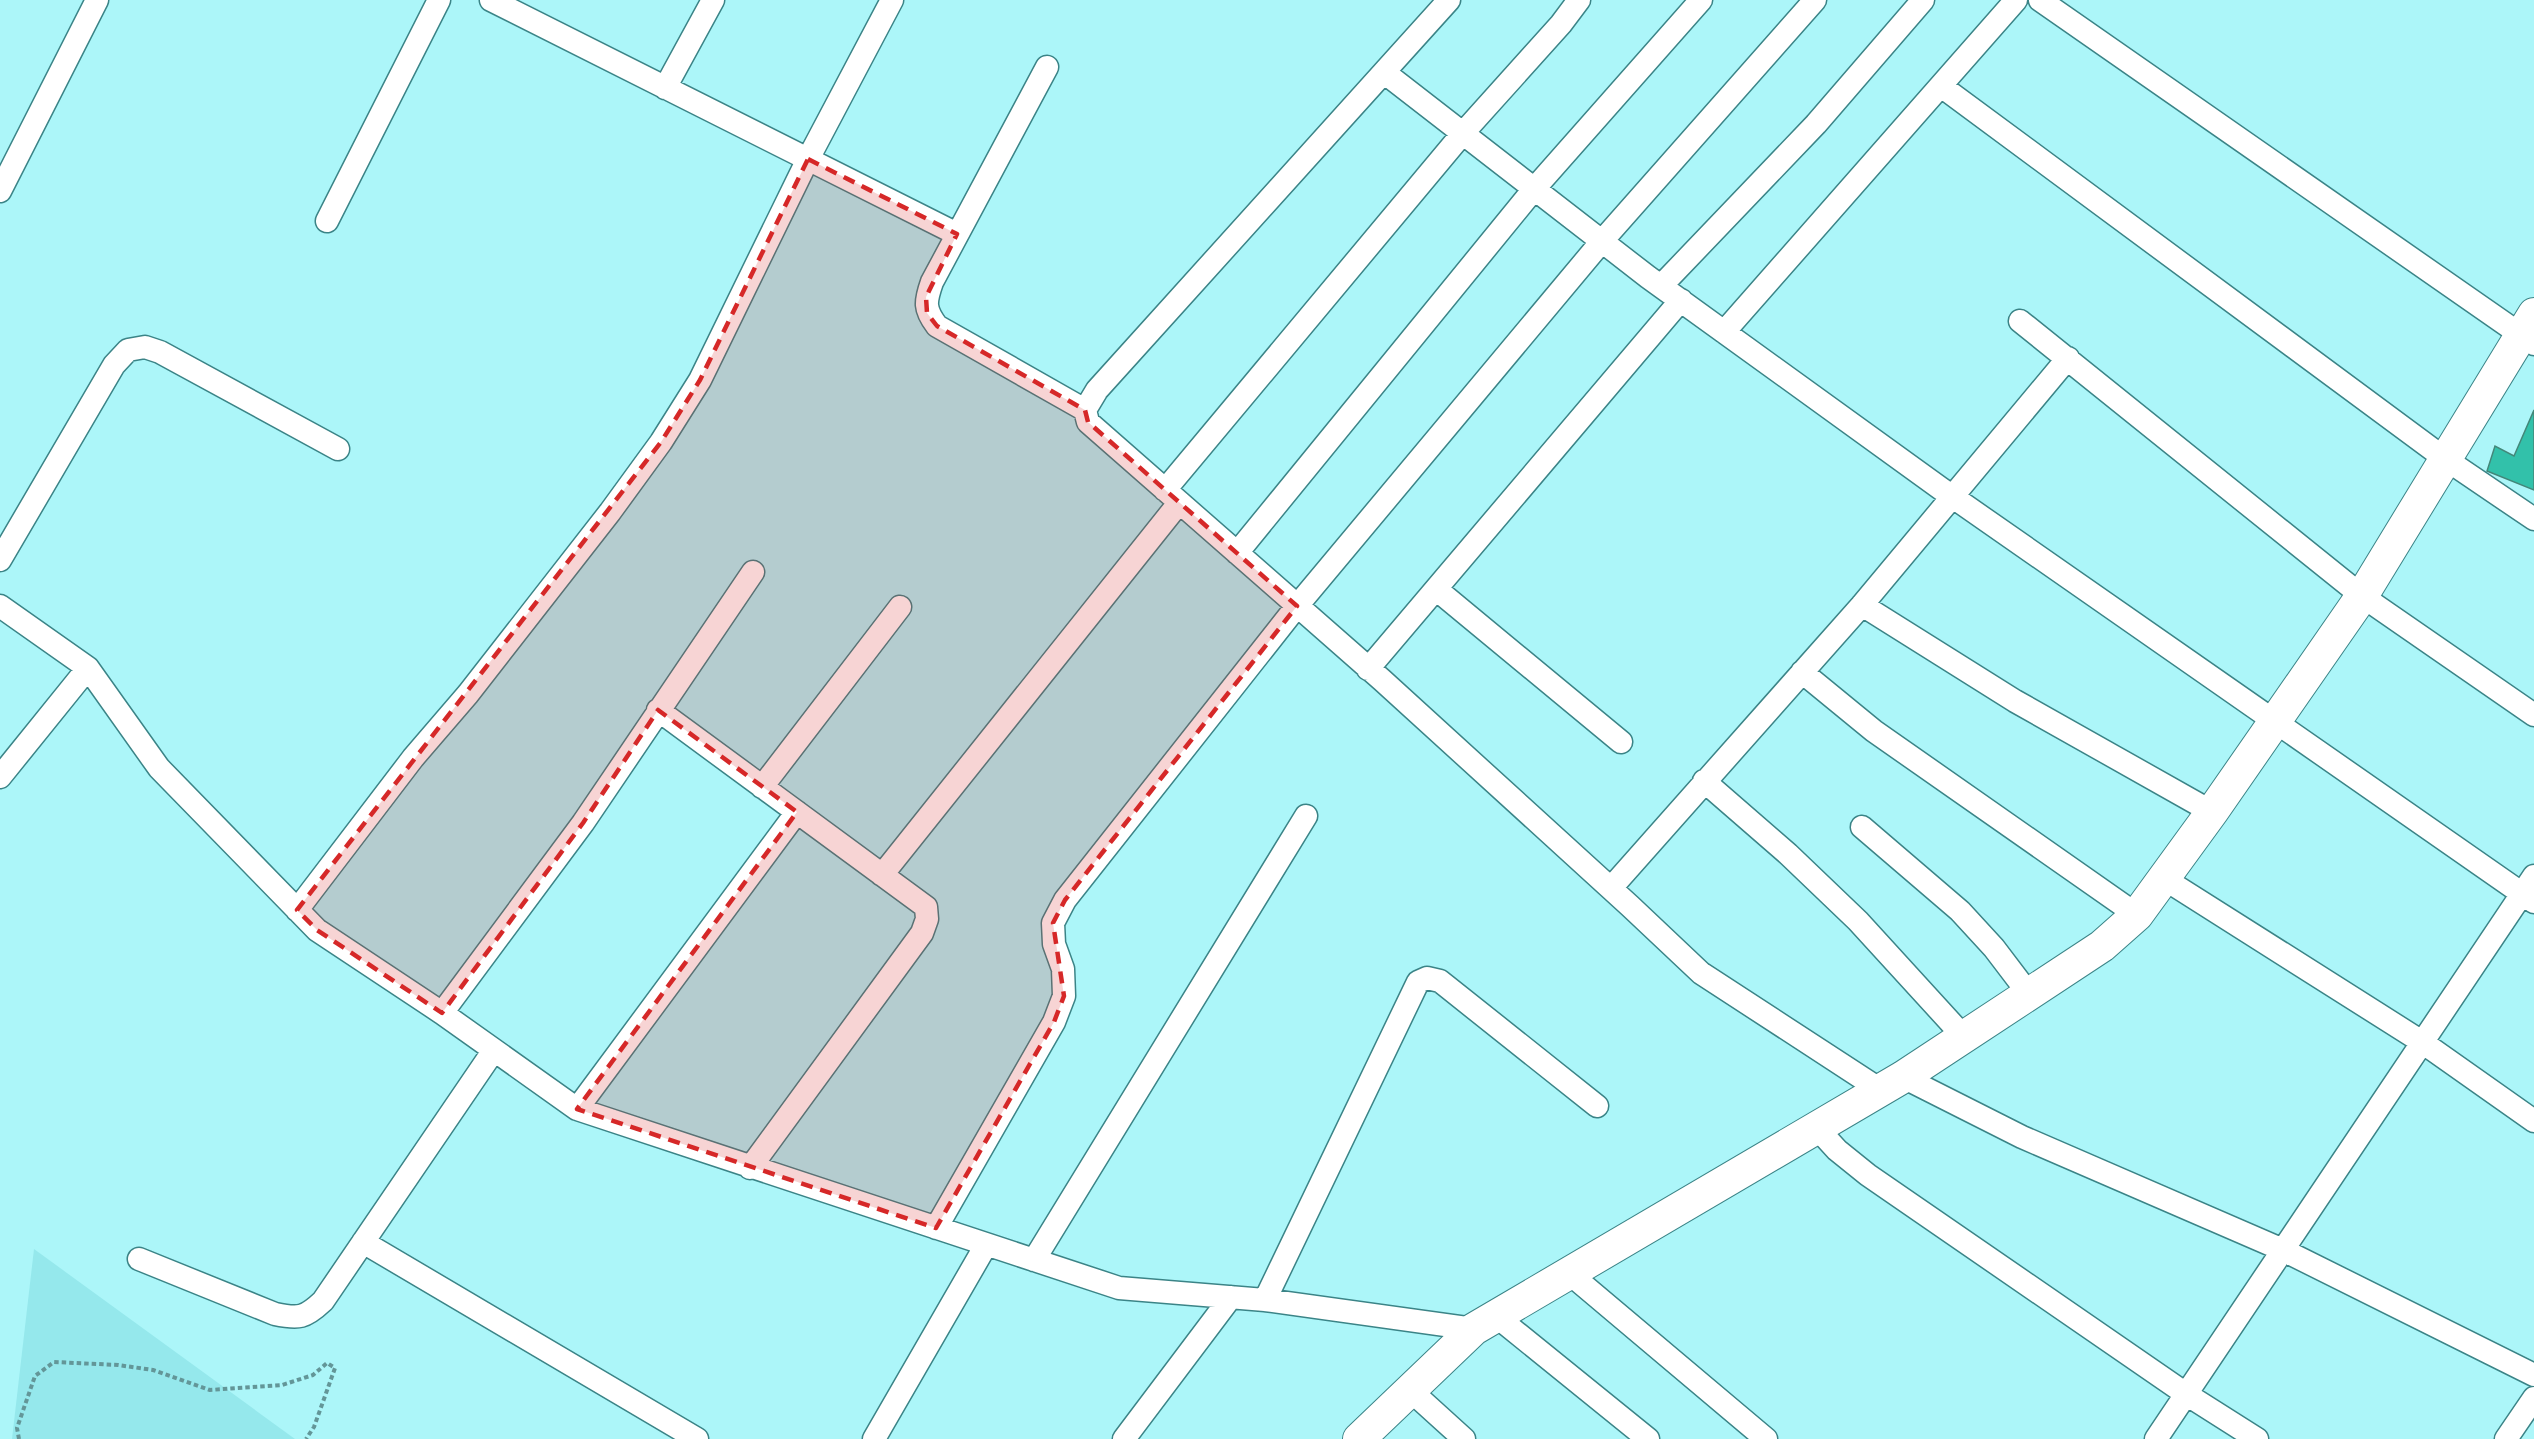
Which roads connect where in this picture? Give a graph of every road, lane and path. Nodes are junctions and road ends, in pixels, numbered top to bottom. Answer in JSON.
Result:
{"nodes":[{"id":1,"x":97,"y":0,"type":"edge"},
{"id":2,"x":439,"y":0,"type":"edge"},
{"id":3,"x":491,"y":0,"type":"edge"},
{"id":4,"x":713,"y":0,"type":"edge"},
{"id":5,"x":892,"y":0,"type":"edge"},
{"id":6,"x":1449,"y":0,"type":"edge"},
{"id":7,"x":1579,"y":0,"type":"edge"},
{"id":8,"x":1701,"y":0,"type":"edge"},
{"id":9,"x":1815,"y":0,"type":"edge"},
{"id":10,"x":1923,"y":0,"type":"edge"},
{"id":11,"x":2016,"y":0,"type":"edge"},
{"id":12,"x":2040,"y":0,"type":"edge"},
{"id":13,"x":1047,"y":67,"type":"dead end"},
{"id":14,"x":1385,"y":74,"type":"junction"},
{"id":15,"x":1941,"y":86,"type":"junction"},
{"id":16,"x":665,"y":88,"type":"junction"},
{"id":17,"x":1463,"y":133,"type":"junction"},
{"id":18,"x":808,"y":159,"type":"junction"},
{"id":19,"x":1534,"y":189,"type":"junction"},
{"id":20,"x":0,"y":191,"type":"edge"},
{"id":21,"x":327,"y":221,"type":"dead end"},
{"id":22,"x":957,"y":234,"type":"junction"},
{"id":23,"x":1602,"y":241,"type":"junction"},
{"id":24,"x":1661,"y":286,"type":"junction"},
{"id":25,"x":1681,"y":300,"type":"junction"},
{"id":26,"x":2020,"y":321,"type":"dead end"},
{"id":27,"x":2529,"y":331,"type":"edge"},
{"id":28,"x":1724,"y":332,"type":"junction"},
{"id":29,"x":2068,"y":358,"type":"junction"},
{"id":30,"x":1085,"y":410,"type":"junction"},
{"id":31,"x":338,"y":449,"type":"dead end"},
{"id":32,"x":2444,"y":458,"type":"junction"},
{"id":33,"x":1952,"y":496,"type":"junction"},
{"id":34,"x":1172,"y":497,"type":"junction"},
{"id":35,"x":2534,"y":519,"type":"edge"},
{"id":36,"x":1237,"y":553,"type":"junction"},
{"id":37,"x":0,"y":560,"type":"edge"},
{"id":38,"x":753,"y":572,"type":"dead end"},
{"id":39,"x":1436,"y":589,"type":"junction"},
{"id":40,"x":2362,"y":596,"type":"junction"},
{"id":41,"x":1862,"y":605,"type":"junction"},
{"id":42,"x":0,"y":606,"type":"edge"},
{"id":43,"x":1298,"y":606,"type":"junction"},
{"id":44,"x":900,"y":607,"type":"dead end"},
{"id":45,"x":88,"y":668,"type":"junction"},
{"id":46,"x":1368,"y":669,"type":"junction"},
{"id":47,"x":1802,"y":672,"type":"junction"},
{"id":48,"x":658,"y":710,"type":"junction"},
{"id":49,"x":2534,"y":715,"type":"edge"},
{"id":50,"x":2275,"y":723,"type":"junction"},
{"id":51,"x":1621,"y":742,"type":"dead end"},
{"id":52,"x":0,"y":777,"type":"edge"},
{"id":53,"x":1704,"y":781,"type":"junction"},
{"id":54,"x":762,"y":787,"type":"junction"},
{"id":55,"x":797,"y":812,"type":"junction"},
{"id":56,"x":2212,"y":812,"type":"junction"},
{"id":57,"x":1306,"y":816,"type":"dead end"},
{"id":58,"x":1862,"y":827,"type":"dead end"},
{"id":59,"x":882,"y":875,"type":"junction"},
{"id":60,"x":2163,"y":878,"type":"junction"},
{"id":61,"x":1611,"y":888,"type":"junction"},
{"id":62,"x":2530,"y":891,"type":"edge"},
{"id":63,"x":297,"y":910,"type":"junction"},
{"id":64,"x":2137,"y":915,"type":"junction"},
{"id":65,"x":2029,"y":994,"type":"junction"},
{"id":66,"x":442,"y":1013,"type":"junction"},
{"id":67,"x":1964,"y":1037,"type":"junction"},
{"id":68,"x":2422,"y":1042,"type":"junction"},
{"id":69,"x":494,"y":1050,"type":"junction"},
{"id":70,"x":1891,"y":1083,"type":"junction"},
{"id":71,"x":1597,"y":1106,"type":"dead end"},
{"id":72,"x":577,"y":1109,"type":"junction"},
{"id":73,"x":2534,"y":1120,"type":"edge"},
{"id":74,"x":1816,"y":1127,"type":"junction"},
{"id":75,"x":750,"y":1168,"type":"junction"},
{"id":76,"x":936,"y":1228,"type":"junction"},
{"id":77,"x":363,"y":1242,"type":"junction"},
{"id":78,"x":986,"y":1245,"type":"junction"},
{"id":79,"x":2283,"y":1250,"type":"junction"},
{"id":80,"x":139,"y":1259,"type":"dead end"},
{"id":81,"x":1034,"y":1260,"type":"junction"},
{"id":82,"x":1569,"y":1273,"type":"junction"},
{"id":83,"x":1232,"y":1297,"type":"junction"},
{"id":84,"x":1265,"y":1300,"type":"junction"},
{"id":85,"x":1485,"y":1322,"type":"junction"},
{"id":86,"x":2534,"y":1376,"type":"edge"},
{"id":87,"x":1410,"y":1390,"type":"junction"},
{"id":88,"x":2186,"y":1394,"type":"junction"},
{"id":89,"x":2534,"y":1398,"type":"edge"},
{"id":90,"x":18,"y":1439,"type":"edge"},
{"id":91,"x":306,"y":1439,"type":"edge"},
{"id":92,"x":697,"y":1439,"type":"edge"},
{"id":93,"x":874,"y":1439,"type":"edge"},
{"id":94,"x":1124,"y":1439,"type":"edge"},
{"id":95,"x":1359,"y":1439,"type":"edge"},
{"id":96,"x":1464,"y":1439,"type":"edge"},
{"id":97,"x":1648,"y":1439,"type":"edge"},
{"id":98,"x":1766,"y":1439,"type":"edge"},
{"id":99,"x":2156,"y":1439,"type":"edge"},
{"id":100,"x":2257,"y":1439,"type":"edge"},
{"id":101,"x":2506,"y":1439,"type":"edge"}],
"edges":[{"from":1,"to":20,"type":"street"},
{"from":2,"to":21,"type":"street"},
{"from":3,"to":16,"type":"street"},
{"from":4,"to":16,"type":"street"},
{"from":5,"to":18,"type":"street"},
{"from":6,"to":14,"type":"street"},
{"from":7,"to":17,"type":"street"},
{"from":8,"to":19,"type":"street"},
{"from":9,"to":23,"type":"street"},
{"from":10,"to":24,"type":"street"},
{"from":11,"to":15,"type":"street"},
{"from":12,"to":27,"type":"street"},
{"from":13,"to":22,"type":"street"},
{"from":14,"to":17,"type":"street"},
{"from":14,"to":30,"type":"street"},
{"from":15,"to":28,"type":"street"},
{"from":15,"to":32,"type":"street"},
{"from":16,"to":18,"type":"street"},
{"from":17,"to":19,"type":"street"},
{"from":17,"to":34,"type":"street"},
{"from":18,"to":22,"type":"street"},
{"from":18,"to":63,"type":"street"},
{"from":19,"to":23,"type":"street"},
{"from":19,"to":36,"type":"street"},
{"from":22,"to":30,"type":"street"},
{"from":23,"to":24,"type":"street"},
{"from":23,"to":43,"type":"street"},
{"from":24,"to":25,"type":"street"},
{"from":25,"to":28,"type":"street"},
{"from":25,"to":39,"type":"street"},
{"from":26,"to":29,"type":"street"},
{"from":27,"to":32,"type":"street"},
{"from":28,"to":33,"type":"street"},
{"from":29,"to":33,"type":"street"},
{"from":29,"to":40,"type":"street"},
{"from":30,"to":34,"type":"street"},
{"from":31,"to":37,"type":"street"},
{"from":32,"to":35,"type":"street"},
{"from":32,"to":40,"type":"street"},
{"from":33,"to":41,"type":"street"},
{"from":33,"to":50,"type":"street"},
{"from":34,"to":36,"type":"street"},
{"from":34,"to":59,"type":"street"},
{"from":36,"to":43,"type":"street"},
{"from":38,"to":48,"type":"street"},
{"from":39,"to":46,"type":"street"},
{"from":39,"to":51,"type":"street"},
{"from":40,"to":49,"type":"street"},
{"from":40,"to":50,"type":"street"},
{"from":41,"to":47,"type":"street"},
{"from":41,"to":56,"type":"street"},
{"from":42,"to":45,"type":"street"},
{"from":43,"to":46,"type":"street"},
{"from":43,"to":76,"type":"street"},
{"from":44,"to":54,"type":"street"},
{"from":45,"to":52,"type":"street"},
{"from":45,"to":63,"type":"street"},
{"from":46,"to":61,"type":"street"},
{"from":47,"to":53,"type":"street"},
{"from":47,"to":64,"type":"street"},
{"from":48,"to":54,"type":"street"},
{"from":48,"to":66,"type":"street"},
{"from":50,"to":56,"type":"street"},
{"from":50,"to":62,"type":"street"},
{"from":53,"to":61,"type":"street"},
{"from":53,"to":67,"type":"street"},
{"from":54,"to":55,"type":"street"},
{"from":55,"to":59,"type":"street"},
{"from":55,"to":72,"type":"street"},
{"from":56,"to":60,"type":"street"},
{"from":57,"to":81,"type":"street"},
{"from":58,"to":65,"type":"street"},
{"from":59,"to":75,"type":"street"},
{"from":60,"to":64,"type":"street"},
{"from":60,"to":68,"type":"street"},
{"from":61,"to":70,"type":"street"},
{"from":62,"to":68,"type":"street"},
{"from":63,"to":66,"type":"street"},
{"from":64,"to":65,"type":"street"},
{"from":65,"to":67,"type":"street"},
{"from":66,"to":69,"type":"street"},
{"from":67,"to":70,"type":"street"},
{"from":68,"to":73,"type":"street"},
{"from":68,"to":79,"type":"street"},
{"from":69,"to":72,"type":"street"},
{"from":69,"to":77,"type":"street"},
{"from":70,"to":74,"type":"street"},
{"from":70,"to":79,"type":"street"},
{"from":71,"to":84,"type":"street"},
{"from":72,"to":75,"type":"street"},
{"from":74,"to":82,"type":"street"},
{"from":74,"to":88,"type":"street"},
{"from":75,"to":76,"type":"street"},
{"from":76,"to":78,"type":"street"},
{"from":77,"to":80,"type":"street"},
{"from":77,"to":92,"type":"street"},
{"from":78,"to":81,"type":"street"},
{"from":78,"to":93,"type":"street"},
{"from":79,"to":86,"type":"street"},
{"from":79,"to":88,"type":"street"},
{"from":81,"to":83,"type":"street"},
{"from":82,"to":85,"type":"street"},
{"from":82,"to":98,"type":"street"},
{"from":83,"to":84,"type":"street"},
{"from":83,"to":94,"type":"street"},
{"from":84,"to":85,"type":"street"},
{"from":85,"to":87,"type":"street"},
{"from":85,"to":97,"type":"street"},
{"from":87,"to":95,"type":"street"},
{"from":87,"to":96,"type":"street"},
{"from":88,"to":99,"type":"street"},
{"from":88,"to":100,"type":"street"},
{"from":89,"to":101,"type":"street"},
{"from":90,"to":91,"type":"path"}]}
